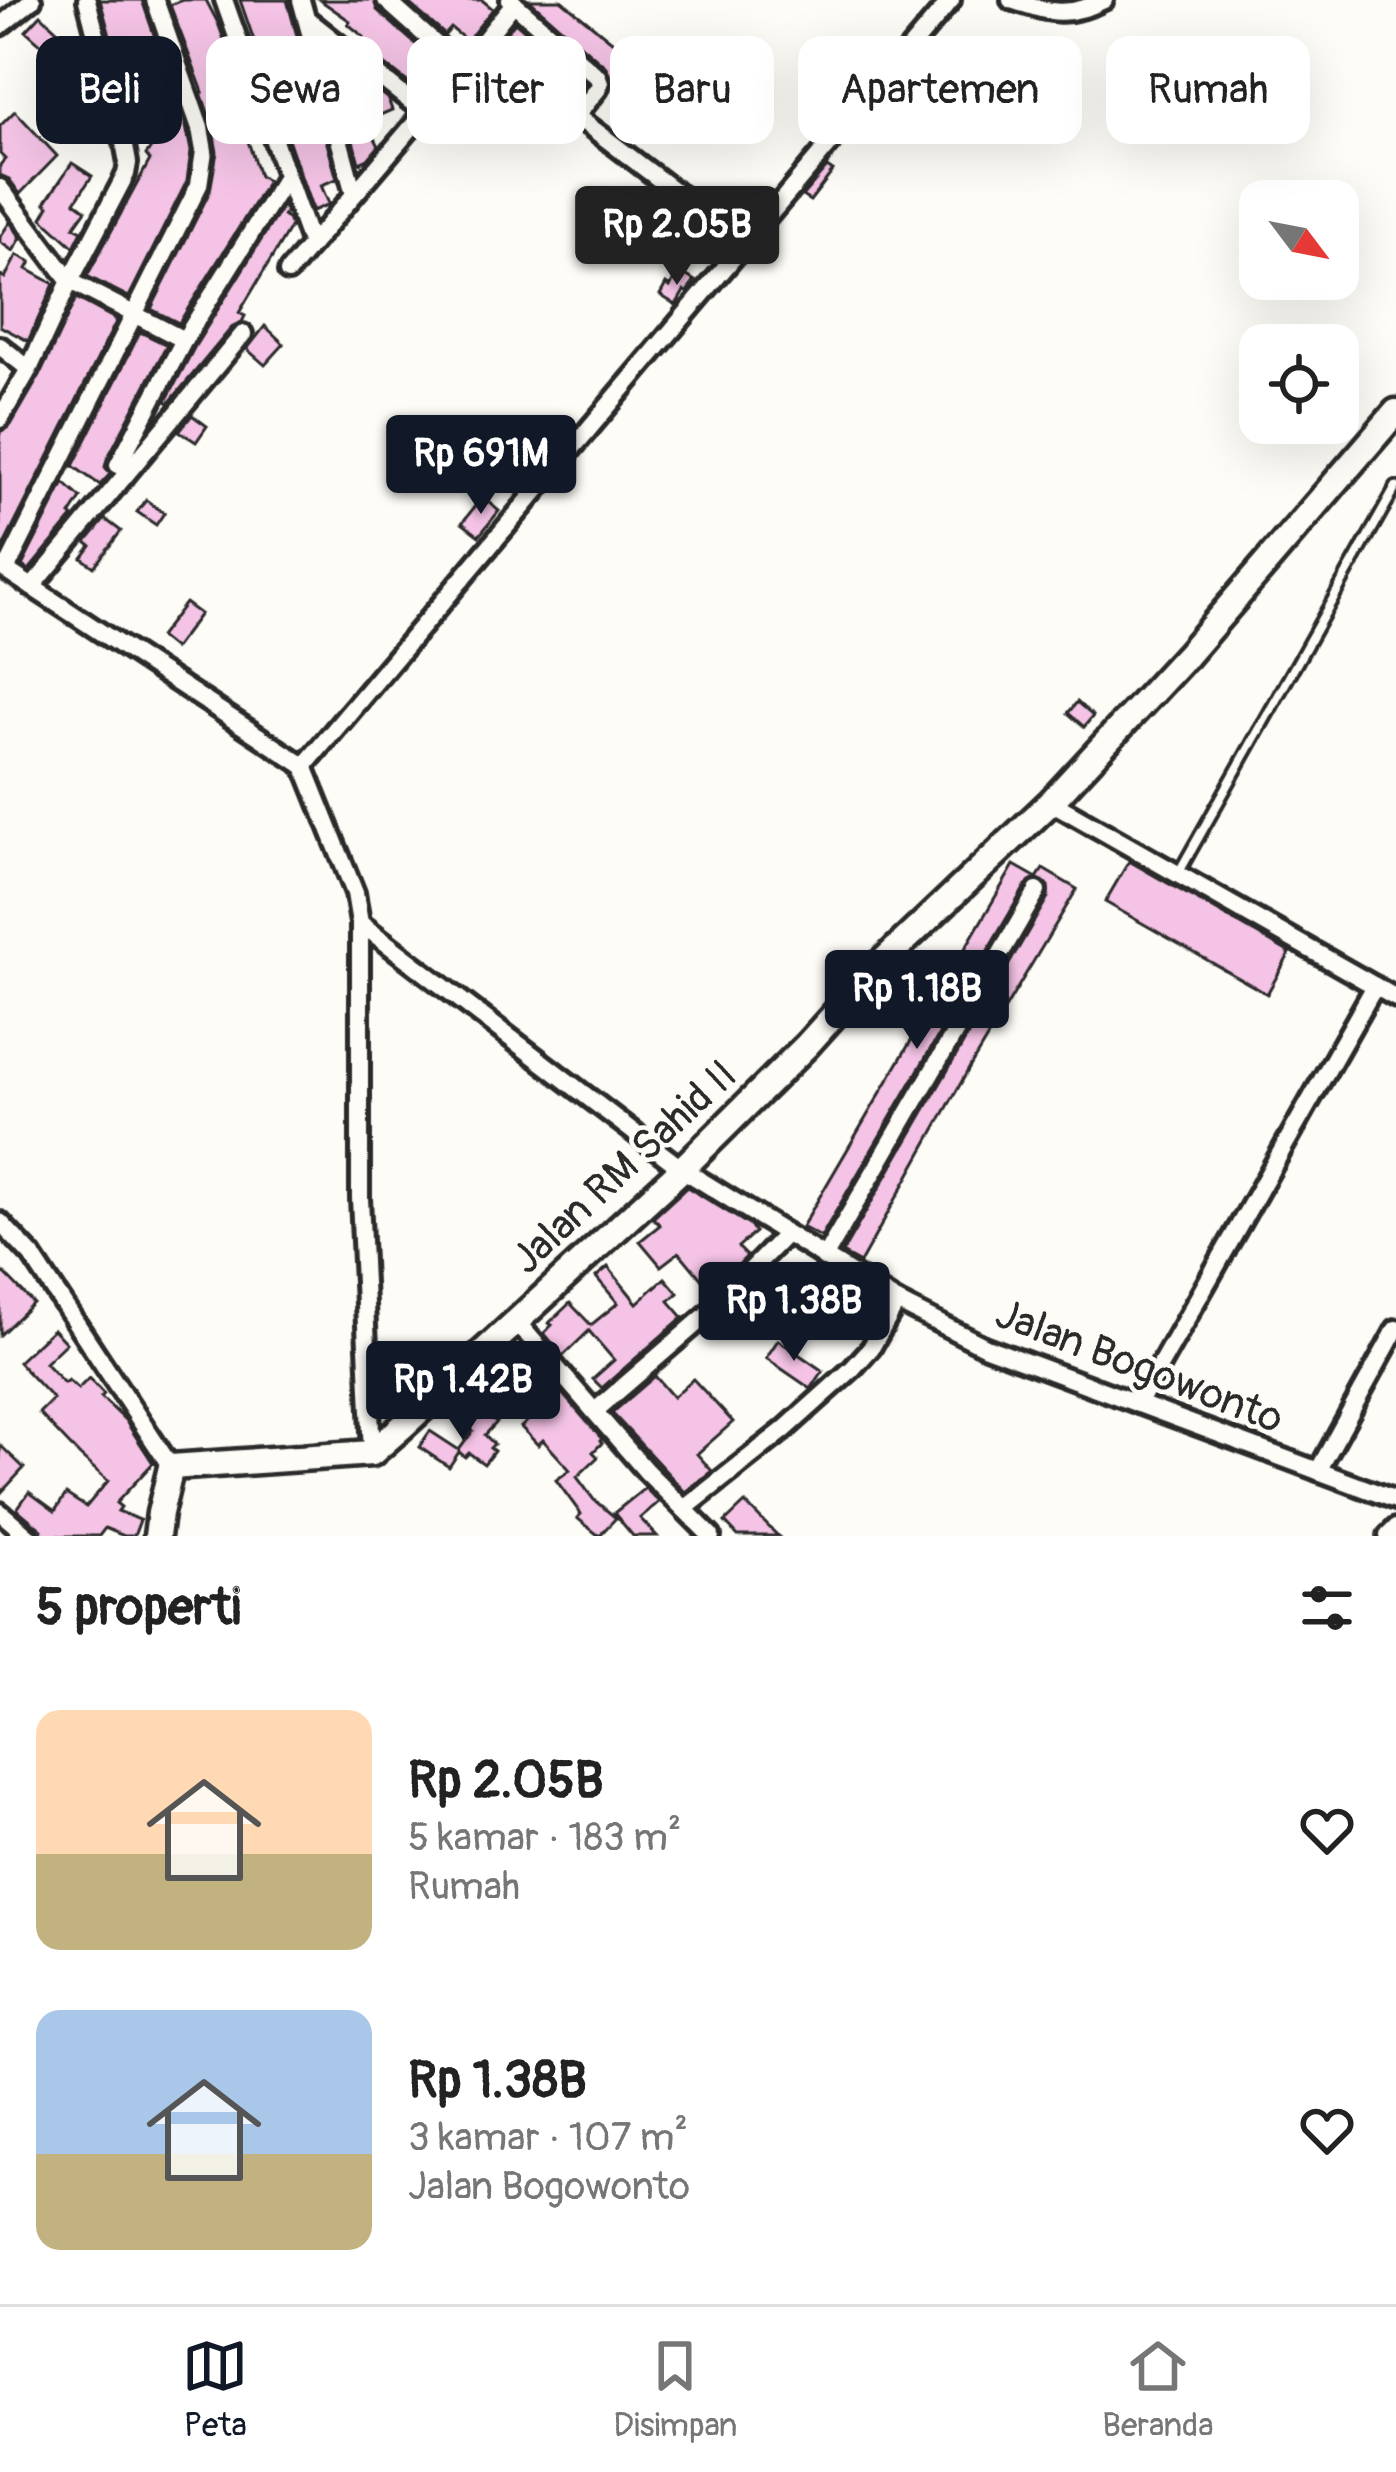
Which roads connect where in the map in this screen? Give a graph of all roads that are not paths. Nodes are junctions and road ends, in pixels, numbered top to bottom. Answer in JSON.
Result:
{"nodes":[{"id":1,"x":32,"y":0,"type":"edge"},
{"id":2,"x":87,"y":0,"type":"edge"},
{"id":3,"x":155,"y":0,"type":"edge"},
{"id":4,"x":224,"y":0,"type":"edge"},
{"id":5,"x":386,"y":0,"type":"edge"},
{"id":6,"x":951,"y":0,"type":"edge"},
{"id":7,"x":1011,"y":0,"type":"edge"},
{"id":8,"x":1104,"y":0,"type":"edge"},
{"id":9,"x":512,"y":2,"type":"edge"},
{"id":10,"x":304,"y":9,"type":"edge"},
{"id":11,"x":0,"y":26,"type":"edge"},
{"id":12,"x":426,"y":36,"type":"edge"},
{"id":13,"x":486,"y":36,"type":"edge"},
{"id":14,"x":551,"y":36,"type":"edge"},
{"id":15,"x":586,"y":67,"type":"edge"},
{"id":16,"x":407,"y":97,"type":"edge"},
{"id":17,"x":586,"y":104,"type":"edge"},
{"id":18,"x":586,"y":124,"type":"edge"},
{"id":19,"x":407,"y":132,"type":"edge"},
{"id":20,"x":286,"y":177,"type":"junction"},
{"id":21,"x":0,"y":188,"type":"edge"},
{"id":22,"x":354,"y":194,"type":"junction"},
{"id":23,"x":743,"y":243,"type":"junction"},
{"id":24,"x":310,"y":245,"type":"junction"},
{"id":25,"x":288,"y":272,"type":"dead end"},
{"id":26,"x":70,"y":281,"type":"junction"},
{"id":27,"x":136,"y":313,"type":"junction"},
{"id":28,"x":243,"y":334,"type":"dead end"},
{"id":29,"x":184,"y":340,"type":"junction"},
{"id":30,"x":0,"y":346,"type":"edge"},
{"id":31,"x":29,"y":369,"type":"junction"},
{"id":32,"x":1396,"y":412,"type":"edge"},
{"id":33,"x":0,"y":419,"type":"edge"},
{"id":34,"x":118,"y":465,"type":"dead end"},
{"id":35,"x":1396,"y":487,"type":"edge"},
{"id":36,"x":3,"y":568,"type":"edge"},
{"id":37,"x":32,"y":587,"type":"junction"},
{"id":38,"x":304,"y":766,"type":"junction"},
{"id":39,"x":1051,"y":802,"type":"junction"},
{"id":40,"x":1179,"y":874,"type":"junction"},
{"id":41,"x":1037,"y":891,"type":"dead end"},
{"id":42,"x":360,"y":923,"type":"junction"},
{"id":43,"x":1375,"y":986,"type":"junction"},
{"id":44,"x":1396,"y":998,"type":"edge"},
{"id":45,"x":682,"y":1169,"type":"junction"},
{"id":46,"x":0,"y":1222,"type":"edge"},
{"id":47,"x":786,"y":1234,"type":"junction"},
{"id":48,"x":824,"y":1258,"type":"junction"},
{"id":49,"x":897,"y":1302,"type":"junction"},
{"id":50,"x":515,"y":1320,"type":"junction"},
{"id":51,"x":1396,"y":1329,"type":"edge"},
{"id":52,"x":1138,"y":1404,"type":"junction"},
{"id":53,"x":595,"y":1411,"type":"junction"},
{"id":54,"x":372,"y":1453,"type":"junction"},
{"id":55,"x":171,"y":1467,"type":"junction"},
{"id":56,"x":1318,"y":1471,"type":"junction"},
{"id":57,"x":1396,"y":1500,"type":"edge"},
{"id":58,"x":684,"y":1509,"type":"junction"},
{"id":59,"x":0,"y":1513,"type":"edge"},
{"id":60,"x":1396,"y":1528,"type":"edge"},
{"id":61,"x":28,"y":1536,"type":"edge"},
{"id":62,"x":158,"y":1536,"type":"edge"},
{"id":63,"x":711,"y":1536,"type":"edge"},
{"id":64,"x":1388,"y":1536,"type":"edge"}],
"edges":[{"from":1,"to":11,"type":"street"},
{"from":2,"to":26,"type":"street"},
{"from":3,"to":27,"type":"street"},
{"from":4,"to":20,"type":"street"},
{"from":5,"to":12,"type":"street"},
{"from":6,"to":23,"type":"street"},
{"from":7,"to":8,"type":"street"},
{"from":9,"to":13,"type":"street"},
{"from":9,"to":14,"type":"street"},
{"from":10,"to":16,"type":"street"},
{"from":10,"to":22,"type":"street"},
{"from":15,"to":17,"type":"street"},
{"from":18,"to":23,"type":"street"},
{"from":19,"to":22,"type":"street"},
{"from":20,"to":24,"type":"street"},
{"from":20,"to":29,"type":"street"},
{"from":21,"to":26,"type":"street"},
{"from":22,"to":24,"type":"street"},
{"from":23,"to":38,"type":"street"},
{"from":24,"to":25,"type":"street"},
{"from":26,"to":27,"type":"street"},
{"from":26,"to":31,"type":"street"},
{"from":27,"to":29,"type":"street"},
{"from":27,"to":36,"type":"street"},
{"from":28,"to":37,"type":"street"},
{"from":29,"to":34,"type":"street"},
{"from":30,"to":31,"type":"street"},
{"from":31,"to":33,"type":"street"},
{"from":32,"to":39,"type":"street","name":"Jalan RM Sahid II"},
{"from":35,"to":40,"type":"lane"},
{"from":36,"to":37,"type":"street"},
{"from":37,"to":38,"type":"street"},
{"from":38,"to":42,"type":"street"},
{"from":39,"to":40,"type":"street"},
{"from":39,"to":45,"type":"street","name":"Jalan RM Sahid II"},
{"from":40,"to":43,"type":"street"},
{"from":41,"to":48,"type":"street"},
{"from":42,"to":45,"type":"street","name":"Jalan Bogowonto"},
{"from":42,"to":54,"type":"street"},
{"from":43,"to":44,"type":"street"},
{"from":43,"to":52,"type":"street"},
{"from":45,"to":47,"type":"street","name":"Jalan Bogowonto"},
{"from":45,"to":50,"type":"street","name":"Jalan RM Sahid II"},
{"from":46,"to":55,"type":"street"},
{"from":47,"to":48,"type":"street","name":"Jalan Bogowonto"},
{"from":47,"to":53,"type":"street"},
{"from":48,"to":49,"type":"street","name":"Jalan Bogowonto"},
{"from":49,"to":52,"type":"street","name":"Jalan Bogowonto"},
{"from":49,"to":58,"type":"street"},
{"from":50,"to":53,"type":"street"},
{"from":50,"to":54,"type":"street","name":"Jalan RM Sahid II"},
{"from":51,"to":56,"type":"street"},
{"from":52,"to":56,"type":"street","name":"Jalan Bogowonto"},
{"from":53,"to":58,"type":"street"},
{"from":54,"to":55,"type":"street"},
{"from":55,"to":62,"type":"street"},
{"from":56,"to":57,"type":"street","name":"Jalan Bogowonto"},
{"from":58,"to":63,"type":"street"},
{"from":59,"to":61,"type":"street"},
{"from":60,"to":64,"type":"street"}]}
